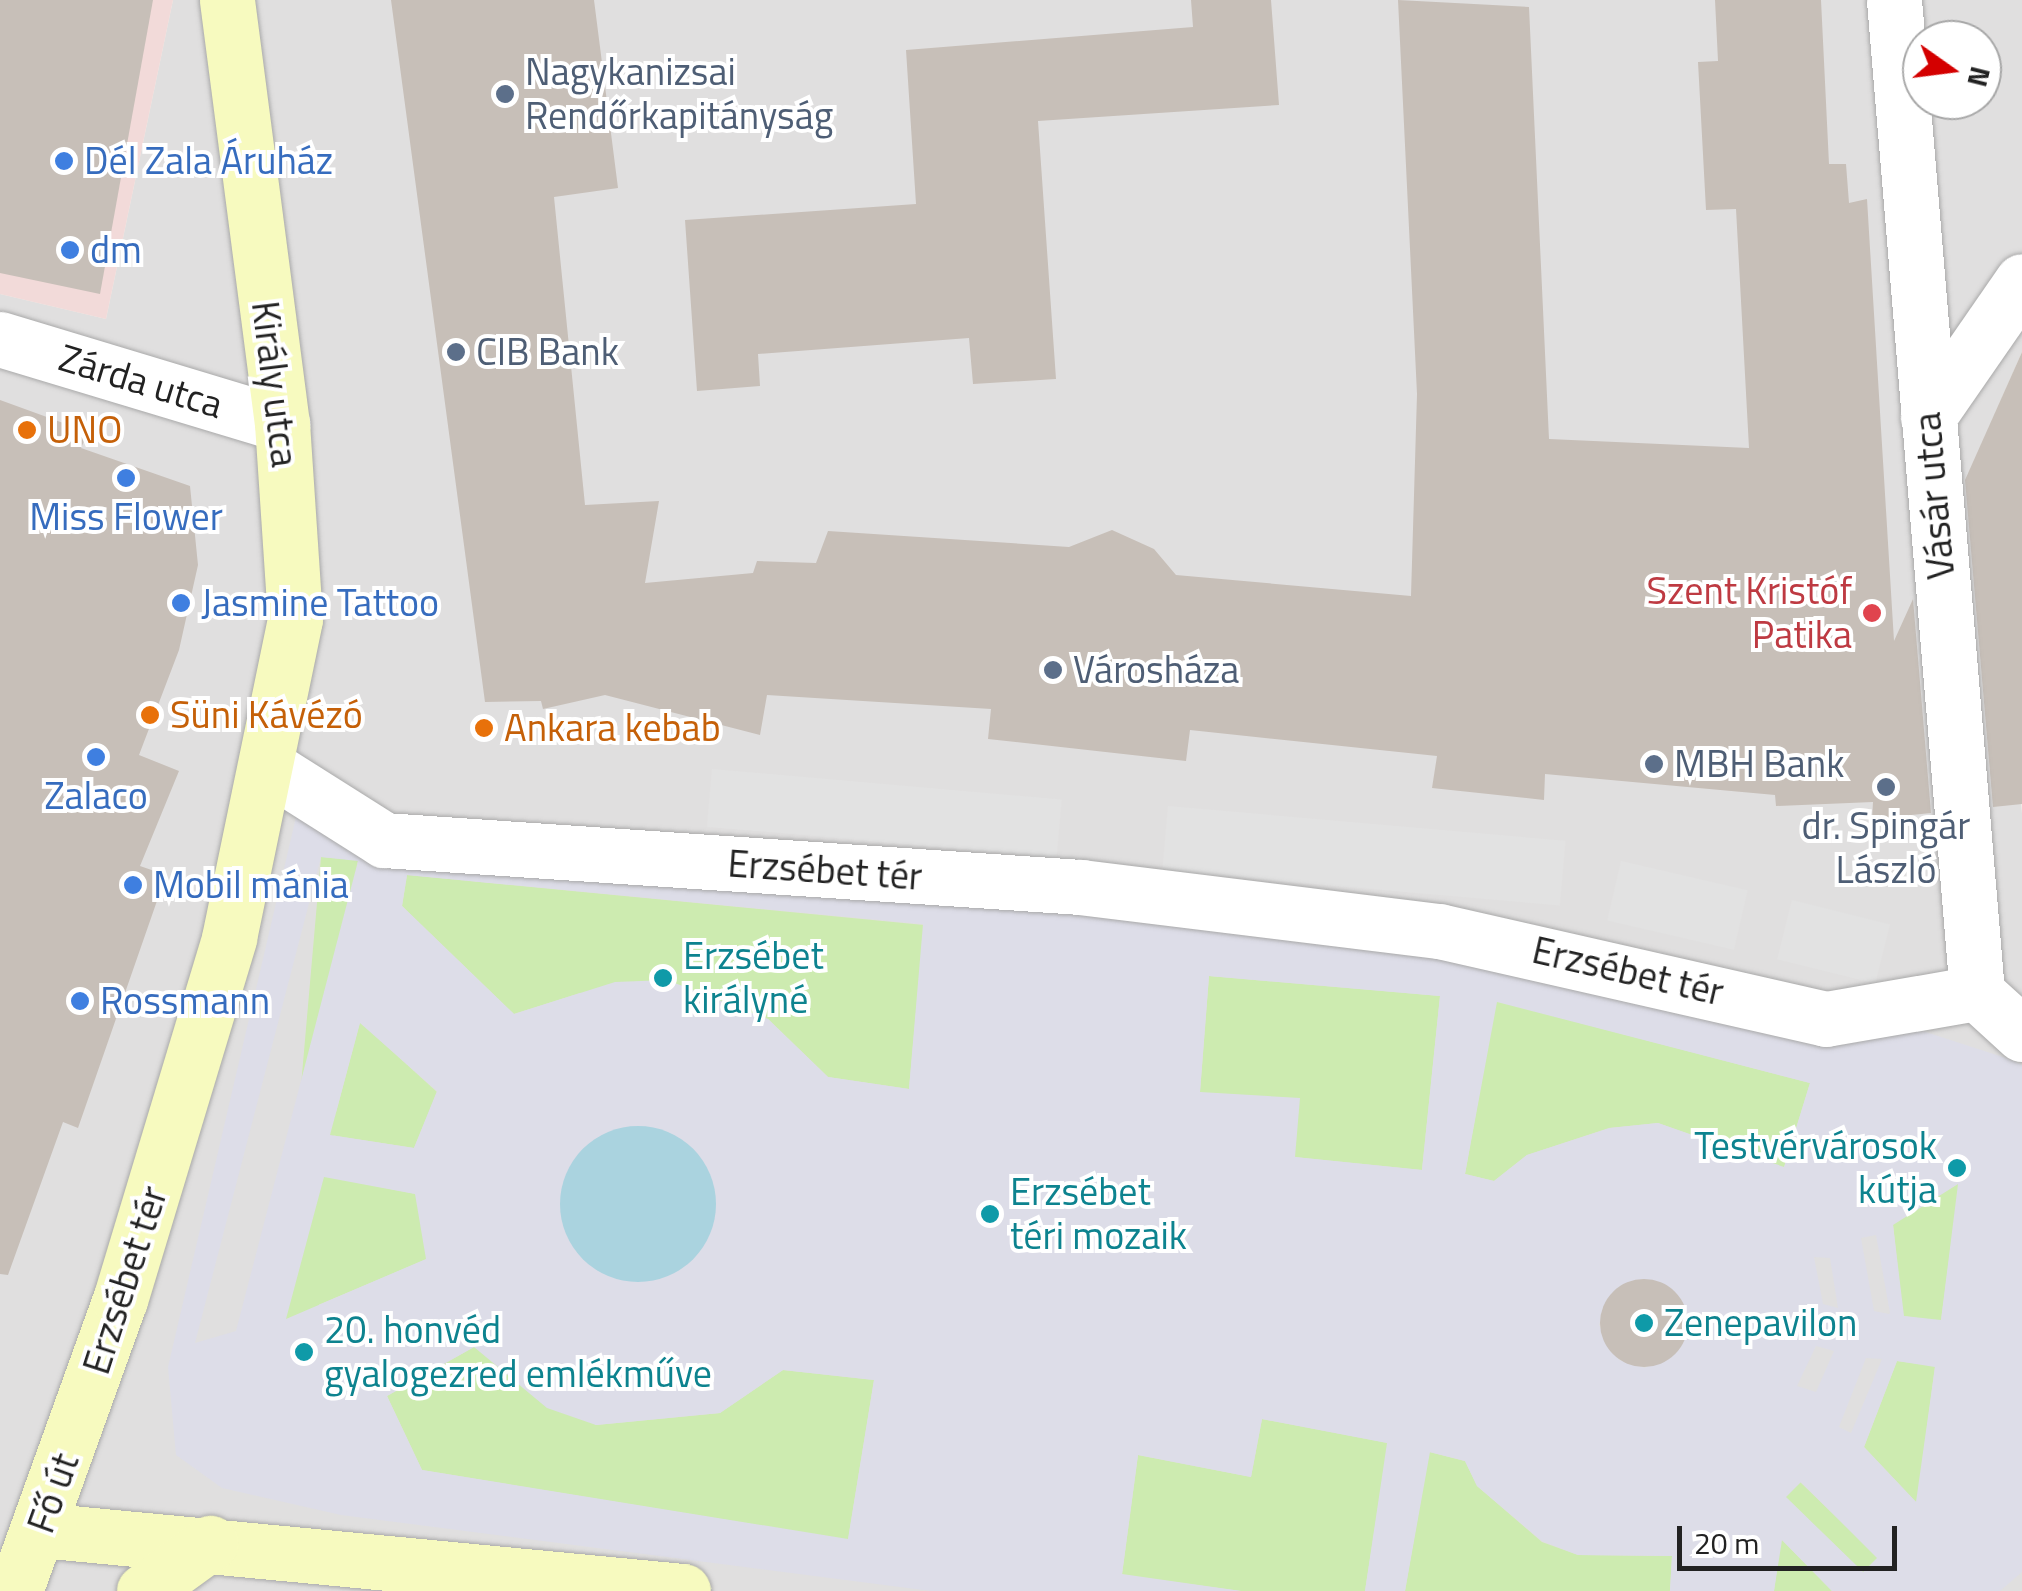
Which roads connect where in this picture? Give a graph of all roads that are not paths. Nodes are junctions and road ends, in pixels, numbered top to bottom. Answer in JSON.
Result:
{"nodes":[{"id":1,"x":227,"y":0,"type":"edge"},
{"id":2,"x":1894,"y":0,"type":"edge"},
{"id":3,"x":2022,"y":282,"type":"edge"},
{"id":4,"x":0,"y":339,"type":"edge"},
{"id":5,"x":1928,"y":417,"type":"junction"},
{"id":6,"x":282,"y":424,"type":"junction"},
{"id":7,"x":270,"y":768,"type":"junction"},
{"id":8,"x":1978,"y":993,"type":"junction"},
{"id":9,"x":2022,"y":1034,"type":"edge"},
{"id":10,"x":88,"y":1394,"type":"joint"},
{"id":11,"x":40,"y":1530,"type":"junction"},
{"id":12,"x":210,"y":1543,"type":"junction"},
{"id":13,"x":15,"y":1591,"type":"edge"},
{"id":14,"x":144,"y":1591,"type":"edge"},
{"id":15,"x":682,"y":1591,"type":"edge"}],
"edges":[{"from":1,"to":6,"type":"street","name":"Király utca"},
{"from":2,"to":5,"type":"street","name":"Vásár utca"},
{"from":3,"to":5,"type":"street"},
{"from":4,"to":6,"type":"street","name":"Zárda utca"},
{"from":5,"to":8,"type":"street","name":"Vásár utca"},
{"from":6,"to":7,"type":"street","name":"Király utca"},
{"from":7,"to":8,"type":"street","name":"Erzsébet tér"},
{"from":7,"to":10,"type":"street","name":"Erzsébet tér"},
{"from":8,"to":9,"type":"street"},
{"from":10,"to":11,"type":"street","name":"Fő út"},
{"from":11,"to":12,"type":"street"},
{"from":11,"to":13,"type":"street","name":"Fő út"},
{"from":12,"to":14,"type":"street"},
{"from":12,"to":15,"type":"street"}]}
